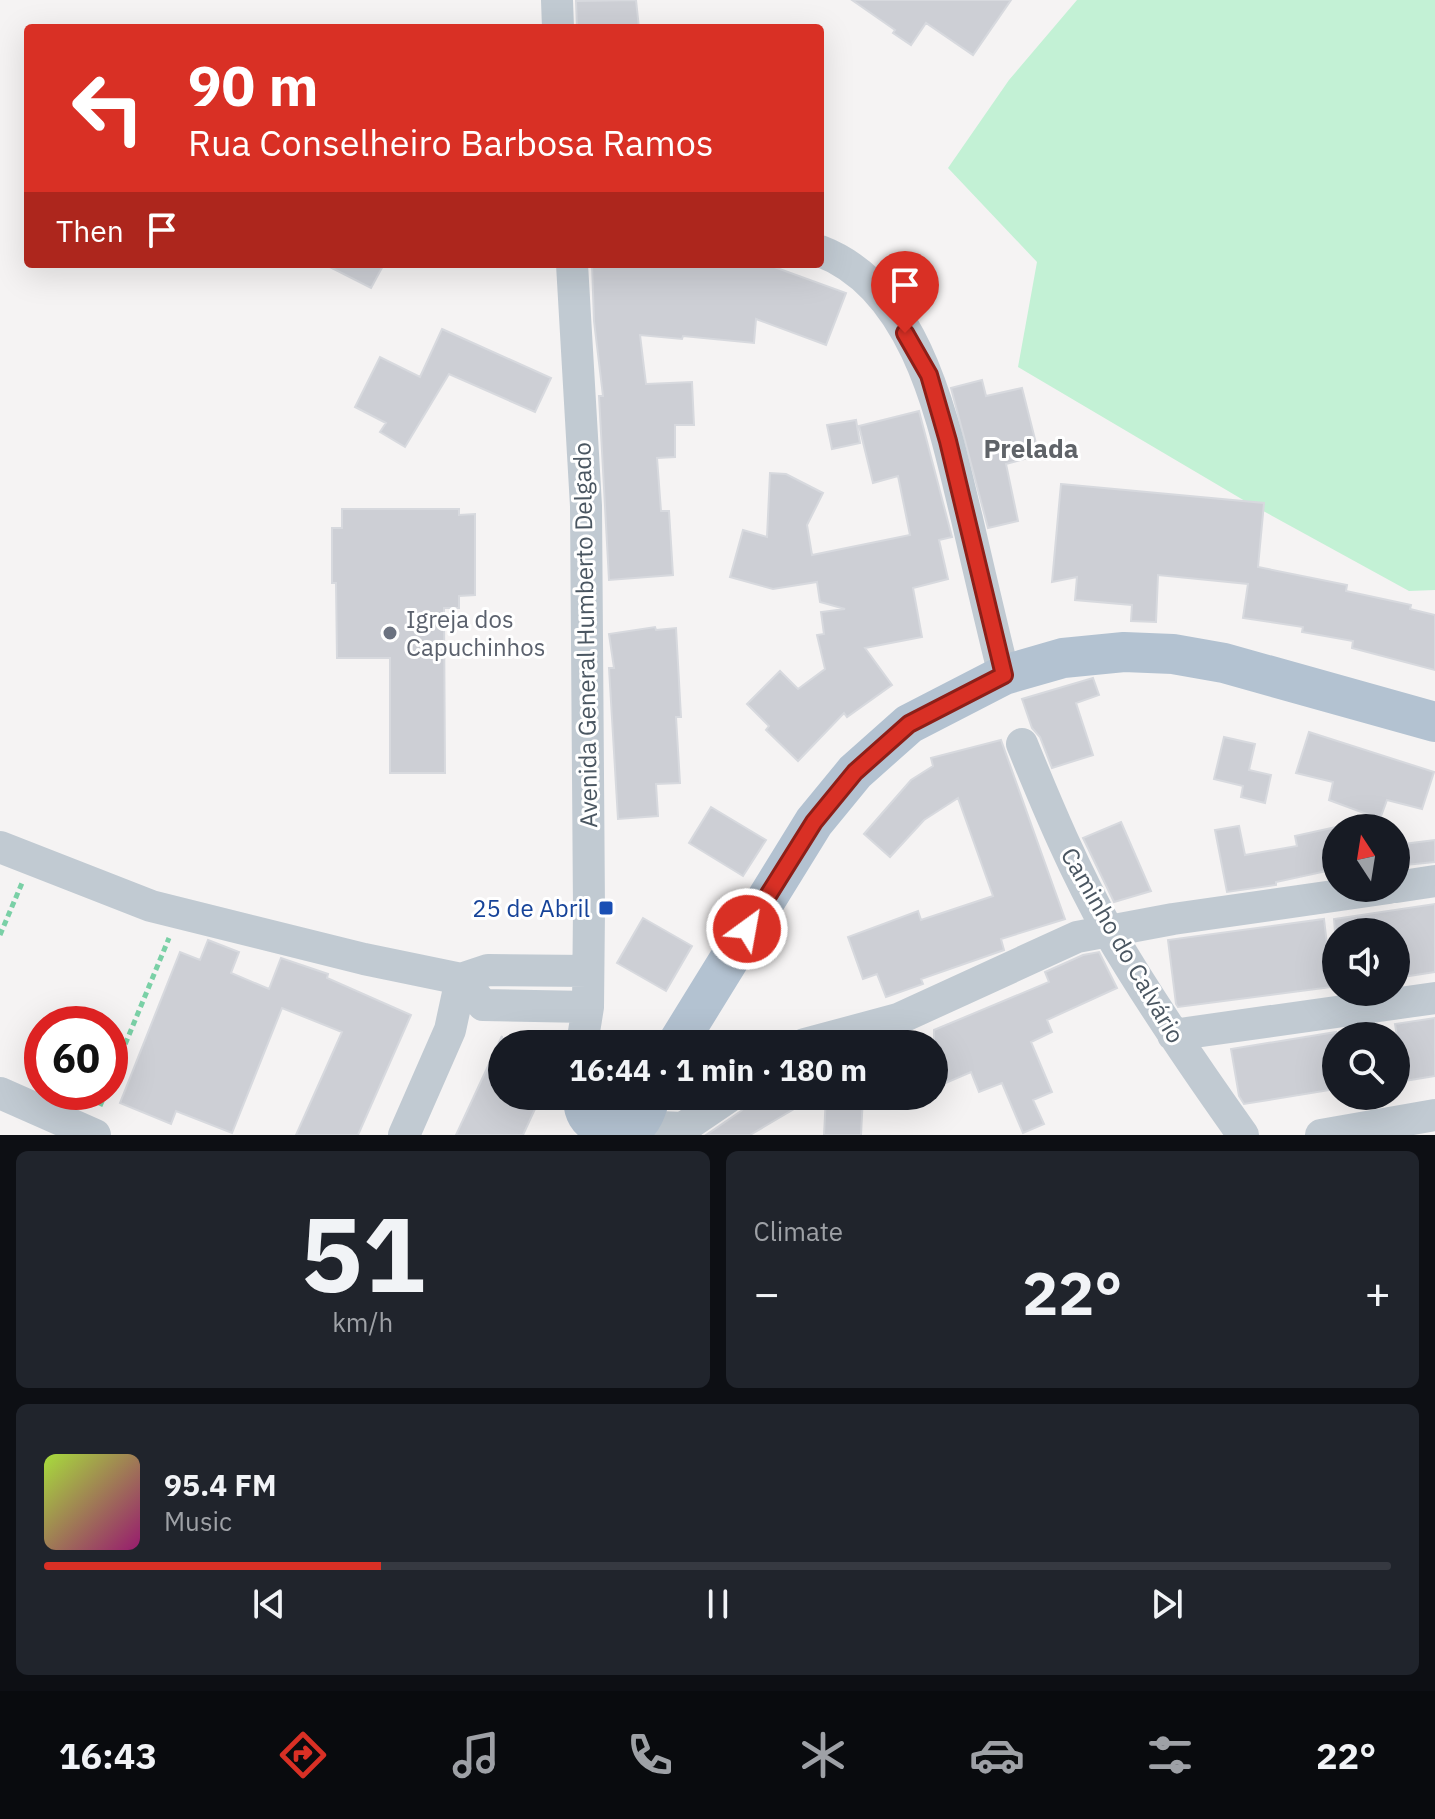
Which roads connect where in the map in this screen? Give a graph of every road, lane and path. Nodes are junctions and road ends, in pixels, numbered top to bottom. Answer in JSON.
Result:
{"nodes":[{"id":1,"x":557,"y":0,"type":"edge"},
{"id":2,"x":558,"y":24,"type":"edge"},
{"id":3,"x":824,"y":253,"type":"edge"},
{"id":4,"x":572,"y":268,"type":"edge"},
{"id":5,"x":1004,"y":675,"type":"junction"},
{"id":6,"x":1435,"y":722,"type":"edge"},
{"id":7,"x":1022,"y":744,"type":"dead end"},
{"id":8,"x":0,"y":847,"type":"edge"},
{"id":9,"x":32,"y":861,"type":"junction"},
{"id":10,"x":1435,"y":881,"type":"edge"},
{"id":11,"x":1410,"y":885,"type":"edge"},
{"id":12,"x":1322,"y":898,"type":"edge"},
{"id":13,"x":179,"y":913,"type":"junction"},
{"id":14,"x":1109,"y":931,"type":"junction"},
{"id":15,"x":0,"y":935,"type":"edge"},
{"id":16,"x":588,"y":971,"type":"junction"},
{"id":17,"x":461,"y":979,"type":"junction"},
{"id":18,"x":1435,"y":998,"type":"edge"},
{"id":19,"x":588,"y":1007,"type":"junction"},
{"id":20,"x":584,"y":1030,"type":"edge"},
{"id":21,"x":600,"y":1030,"type":"edge"},
{"id":22,"x":682,"y":1030,"type":"edge"},
{"id":23,"x":857,"y":1030,"type":"edge"},
{"id":24,"x":1173,"y":1035,"type":"junction"},
{"id":25,"x":128,"y":1037,"type":"edge"},
{"id":26,"x":0,"y":1093,"type":"edge"},
{"id":27,"x":709,"y":1110,"type":"edge"},
{"id":28,"x":583,"y":1115,"type":"edge"},
{"id":29,"x":1435,"y":1115,"type":"edge"},
{"id":30,"x":638,"y":1116,"type":"edge"},
{"id":31,"x":48,"y":1126,"type":"edge"},
{"id":32,"x":95,"y":1135,"type":"edge"},
{"id":33,"x":404,"y":1135,"type":"edge"},
{"id":34,"x":1243,"y":1135,"type":"edge"},
{"id":35,"x":1321,"y":1135,"type":"edge"}],
"edges":[{"from":1,"to":2,"type":"street"},
{"from":3,"to":5,"type":"street"},
{"from":4,"to":16,"type":"street","name":"Avenida General Humberto Delgado"},
{"from":5,"to":6,"type":"main road"},
{"from":5,"to":22,"type":"main road"},
{"from":7,"to":14,"type":"street","name":"Caminho do Calvário"},
{"from":8,"to":9,"type":"street"},
{"from":9,"to":13,"type":"street"},
{"from":9,"to":15,"type":"path"},
{"from":10,"to":11,"type":"street"},
{"from":12,"to":14,"type":"street"},
{"from":13,"to":17,"type":"street"},
{"from":13,"to":25,"type":"path"},
{"from":14,"to":23,"type":"street"},
{"from":14,"to":24,"type":"street","name":"Caminho do Calvário"},
{"from":16,"to":17,"type":"street"},
{"from":16,"to":19,"type":"street","name":"Avenida General Humberto Delgado"},
{"from":17,"to":19,"type":"street"},
{"from":17,"to":33,"type":"street"},
{"from":18,"to":24,"type":"street"},
{"from":19,"to":20,"type":"street","name":"Avenida General Humberto Delgado"},
{"from":19,"to":21,"type":"street","name":"Avenida General Humberto Delgado"},
{"from":24,"to":34,"type":"street","name":"Caminho do Calvário"},
{"from":26,"to":31,"type":"street"},
{"from":27,"to":30,"type":"street"},
{"from":28,"to":30,"type":"main road"},
{"from":29,"to":35,"type":"street"},
{"from":31,"to":32,"type":"street"}]}
